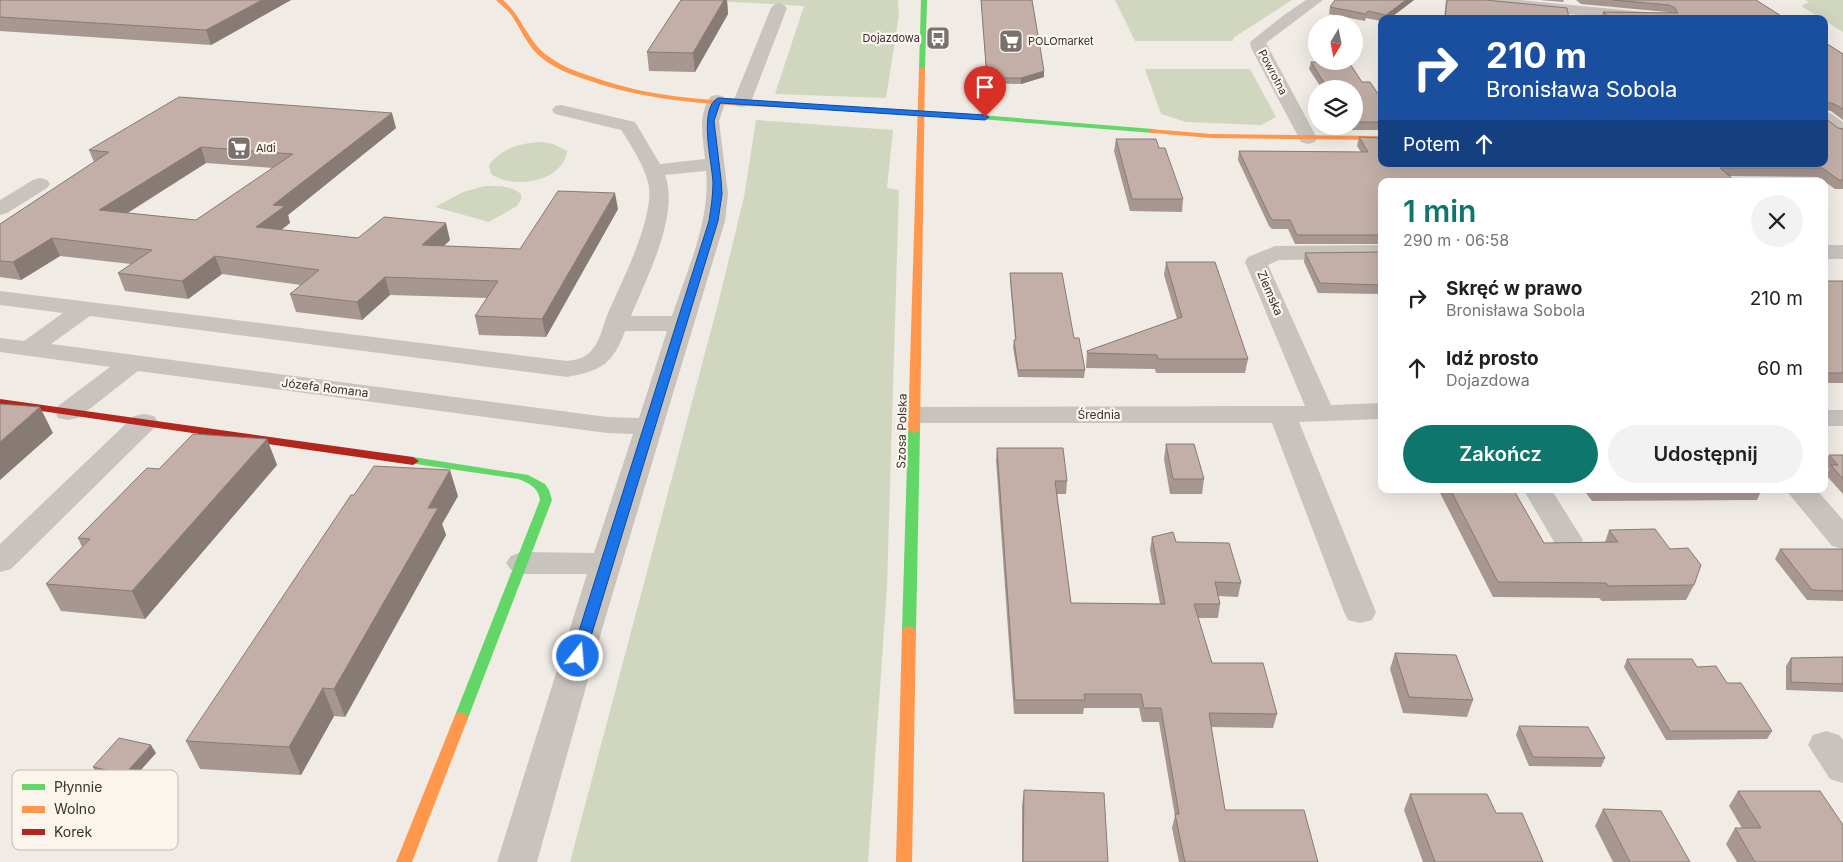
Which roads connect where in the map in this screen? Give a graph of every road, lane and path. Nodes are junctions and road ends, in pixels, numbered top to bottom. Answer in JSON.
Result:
{"nodes":[{"id":1,"x":499,"y":0,"type":"edge"},
{"id":2,"x":924,"y":0,"type":"edge"},
{"id":3,"x":1316,"y":0,"type":"edge"},
{"id":4,"x":1474,"y":0,"type":"edge"},
{"id":5,"x":779,"y":8,"type":"dead end"},
{"id":6,"x":1672,"y":12,"type":"edge"},
{"id":7,"x":730,"y":101,"type":"junction"},
{"id":8,"x":561,"y":110,"type":"dead end"},
{"id":9,"x":922,"y":113,"type":"junction"},
{"id":10,"x":1828,"y":120,"type":"edge"},
{"id":11,"x":1843,"y":131,"type":"edge"},
{"id":12,"x":1308,"y":138,"type":"junction"},
{"id":13,"x":1378,"y":138,"type":"edge"},
{"id":14,"x":1828,"y":140,"type":"edge"},
{"id":15,"x":1843,"y":140,"type":"edge"},
{"id":16,"x":716,"y":164,"type":"junction"},
{"id":17,"x":652,"y":171,"type":"junction"},
{"id":18,"x":40,"y":184,"type":"dead end"},
{"id":19,"x":0,"y":209,"type":"edge"},
{"id":20,"x":1378,"y":252,"type":"edge"},
{"id":21,"x":1828,"y":252,"type":"edge"},
{"id":22,"x":1843,"y":252,"type":"edge"},
{"id":23,"x":0,"y":298,"type":"edge"},
{"id":24,"x":85,"y":309,"type":"junction"},
{"id":25,"x":682,"y":323,"type":"junction"},
{"id":26,"x":616,"y":324,"type":"junction"},
{"id":27,"x":0,"y":345,"type":"edge"},
{"id":28,"x":28,"y":349,"type":"junction"},
{"id":29,"x":132,"y":363,"type":"junction"},
{"id":30,"x":0,"y":402,"type":"edge"},
{"id":31,"x":1378,"y":411,"type":"edge"},
{"id":32,"x":68,"y":412,"type":"junction"},
{"id":33,"x":1322,"y":414,"type":"junction"},
{"id":34,"x":916,"y":415,"type":"junction"},
{"id":35,"x":1282,"y":415,"type":"junction"},
{"id":36,"x":1828,"y":418,"type":"edge"},
{"id":37,"x":1843,"y":418,"type":"edge"},
{"id":38,"x":144,"y":422,"type":"junction"},
{"id":39,"x":650,"y":426,"type":"junction"},
{"id":40,"x":1539,"y":493,"type":"edge"},
{"id":41,"x":1803,"y":493,"type":"edge"},
{"id":42,"x":1843,"y":539,"type":"edge"},
{"id":43,"x":1568,"y":540,"type":"dead end"},
{"id":44,"x":0,"y":562,"type":"edge"},
{"id":45,"x":522,"y":563,"type":"junction"},
{"id":46,"x":606,"y":564,"type":"junction"},
{"id":47,"x":1360,"y":612,"type":"dead end"},
{"id":48,"x":404,"y":862,"type":"edge"},
{"id":49,"x":516,"y":862,"type":"edge"},
{"id":50,"x":904,"y":862,"type":"edge"}],
"edges":[{"from":1,"to":7,"type":"street"},
{"from":2,"to":9,"type":"street","name":"Szosa Polska"},
{"from":3,"to":12,"type":"street","name":"Powrotna"},
{"from":4,"to":6,"type":"street"},
{"from":5,"to":7,"type":"street"},
{"from":7,"to":9,"type":"street"},
{"from":7,"to":16,"type":"street"},
{"from":8,"to":17,"type":"street"},
{"from":9,"to":12,"type":"street"},
{"from":9,"to":34,"type":"street","name":"Szosa Polska"},
{"from":10,"to":11,"type":"street"},
{"from":12,"to":13,"type":"street"},
{"from":14,"to":15,"type":"street"},
{"from":16,"to":17,"type":"street"},
{"from":16,"to":25,"type":"street"},
{"from":17,"to":26,"type":"street"},
{"from":18,"to":19,"type":"street"},
{"from":20,"to":33,"type":"street","name":"Ziemska"},
{"from":21,"to":22,"type":"street"},
{"from":23,"to":24,"type":"street"},
{"from":24,"to":26,"type":"street"},
{"from":24,"to":28,"type":"street"},
{"from":25,"to":26,"type":"street"},
{"from":25,"to":39,"type":"street"},
{"from":27,"to":28,"type":"street","name":"Józefa Romana"},
{"from":28,"to":29,"type":"street","name":"Józefa Romana"},
{"from":29,"to":32,"type":"street"},
{"from":29,"to":39,"type":"street","name":"Józefa Romana"},
{"from":30,"to":32,"type":"street"},
{"from":31,"to":33,"type":"street","name":"Średnia"},
{"from":32,"to":38,"type":"street"},
{"from":33,"to":35,"type":"street","name":"Średnia"},
{"from":34,"to":35,"type":"street","name":"Średnia"},
{"from":34,"to":50,"type":"street","name":"Szosa Polska"},
{"from":35,"to":47,"type":"street"},
{"from":36,"to":37,"type":"street"},
{"from":38,"to":44,"type":"street"},
{"from":38,"to":45,"type":"street"},
{"from":39,"to":46,"type":"street"},
{"from":40,"to":43,"type":"street"},
{"from":41,"to":42,"type":"street"},
{"from":45,"to":46,"type":"street"},
{"from":45,"to":48,"type":"street"},
{"from":46,"to":49,"type":"street"}]}
